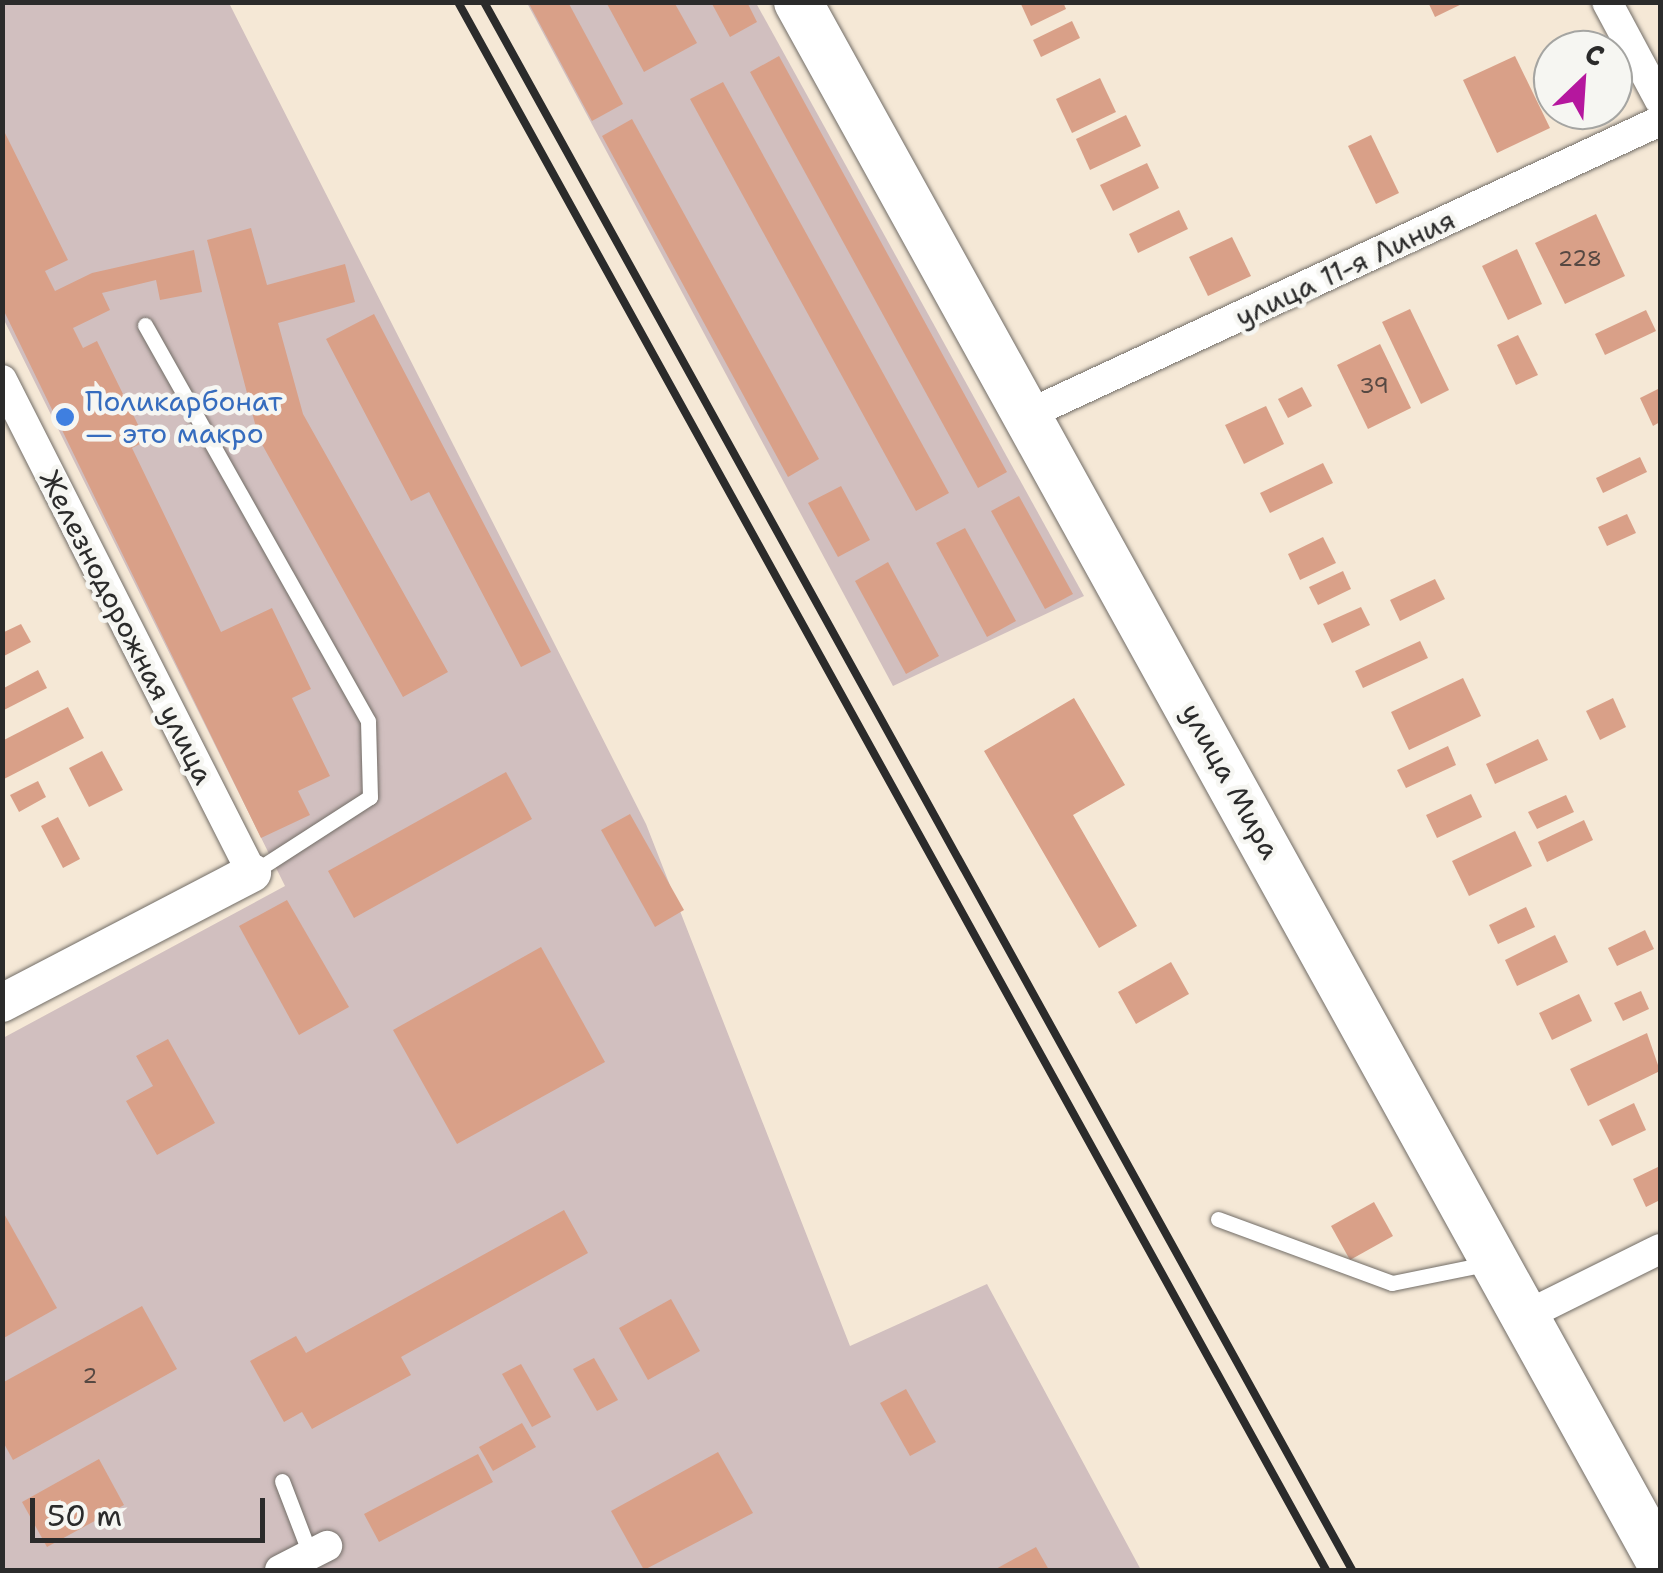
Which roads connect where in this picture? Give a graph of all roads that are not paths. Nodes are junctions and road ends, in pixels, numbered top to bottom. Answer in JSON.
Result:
{"nodes":[{"id":1,"x":798,"y":2,"type":"edge"},
{"id":2,"x":1607,"y":2,"type":"edge"},
{"id":3,"x":1660,"y":101,"type":"edge"},
{"id":4,"x":1660,"y":122,"type":"edge"},
{"id":5,"x":146,"y":325,"type":"dead end"},
{"id":6,"x":2,"y":380,"type":"edge"},
{"id":7,"x":1029,"y":414,"type":"junction"},
{"id":8,"x":252,"y":873,"type":"junction"},
{"id":9,"x":2,"y":1003,"type":"edge"},
{"id":10,"x":1218,"y":1219,"type":"dead end"},
{"id":11,"x":1660,"y":1250,"type":"edge"},
{"id":12,"x":1499,"y":1262,"type":"junction"},
{"id":13,"x":1529,"y":1314,"type":"junction"},
{"id":14,"x":282,"y":1481,"type":"dead end"},
{"id":15,"x":318,"y":1550,"type":"joint"},
{"id":16,"x":1660,"y":1561,"type":"edge"},
{"id":17,"x":280,"y":1570,"type":"edge"}],
"edges":[{"from":1,"to":7,"type":"main road","name":"улица Мира"},
{"from":2,"to":3,"type":"street"},
{"from":4,"to":7,"type":"street","name":"улица 11-я Линия"},
{"from":5,"to":8,"type":"lane"},
{"from":6,"to":8,"type":"street","name":"Железнодорожная улица"},
{"from":7,"to":12,"type":"main road","name":"улица Мира"},
{"from":8,"to":9,"type":"street"},
{"from":10,"to":12,"type":"lane"},
{"from":11,"to":13,"type":"street"},
{"from":12,"to":13,"type":"main road","name":"улица Мира"},
{"from":13,"to":16,"type":"main road","name":"улица Мира"},
{"from":14,"to":15,"type":"lane"},
{"from":15,"to":17,"type":"street"}]}
